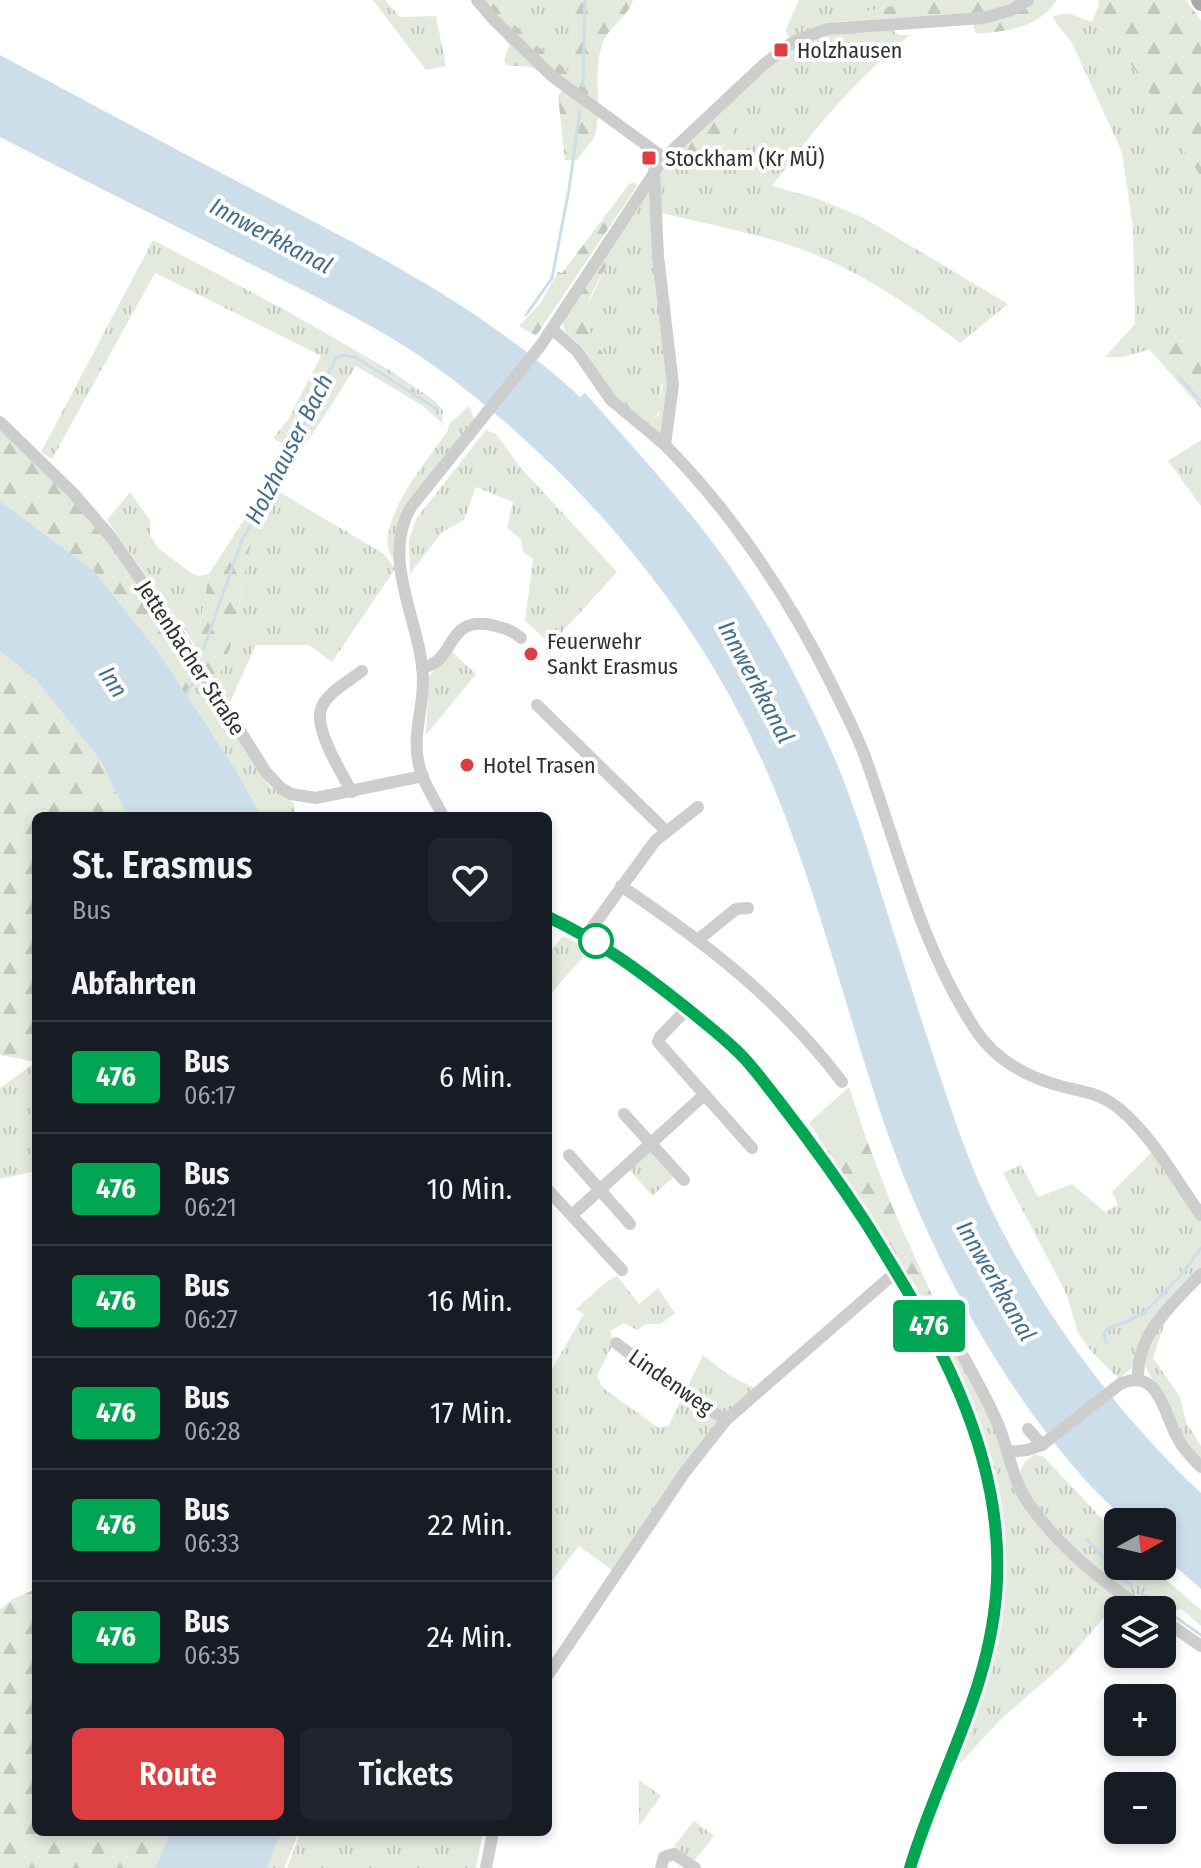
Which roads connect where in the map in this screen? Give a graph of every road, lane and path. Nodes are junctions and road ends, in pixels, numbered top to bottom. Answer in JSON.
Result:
{"nodes":[{"id":1,"x":477,"y":0,"type":"edge"},
{"id":2,"x":1028,"y":0,"type":"edge"},
{"id":3,"x":664,"y":158,"type":"junction"},
{"id":4,"x":654,"y":171,"type":"junction"},
{"id":5,"x":552,"y":329,"type":"junction"},
{"id":6,"x":0,"y":422,"type":"edge"},
{"id":7,"x":665,"y":445,"type":"junction"},
{"id":8,"x":521,"y":638,"type":"dead end"},
{"id":9,"x":422,"y":668,"type":"junction"},
{"id":10,"x":362,"y":671,"type":"dead end"},
{"id":11,"x":537,"y":705,"type":"dead end"},
{"id":12,"x":423,"y":776,"type":"junction"},
{"id":13,"x":352,"y":792,"type":"junction"},
{"id":14,"x":698,"y":807,"type":"dead end"},
{"id":15,"x":441,"y":812,"type":"edge"},
{"id":16,"x":666,"y":831,"type":"junction"},
{"id":17,"x":621,"y":886,"type":"junction"},
{"id":18,"x":748,"y":908,"type":"dead end"},
{"id":19,"x":552,"y":919,"type":"edge"},
{"id":20,"x":586,"y":936,"type":"junction"},
{"id":21,"x":699,"y":939,"type":"junction"},
{"id":22,"x":687,"y":1009,"type":"junction"},
{"id":23,"x":842,"y":1082,"type":"dead end"},
{"id":24,"x":704,"y":1095,"type":"junction"},
{"id":25,"x":624,"y":1114,"type":"dead end"},
{"id":26,"x":651,"y":1143,"type":"junction"},
{"id":27,"x":752,"y":1148,"type":"dead end"},
{"id":28,"x":569,"y":1155,"type":"dead end"},
{"id":29,"x":684,"y":1180,"type":"dead end"},
{"id":30,"x":599,"y":1188,"type":"junction"},
{"id":31,"x":552,"y":1194,"type":"edge"},
{"id":32,"x":572,"y":1215,"type":"junction"},
{"id":33,"x":1201,"y":1215,"type":"edge"},
{"id":34,"x":630,"y":1224,"type":"dead end"},
{"id":35,"x":622,"y":1270,"type":"dead end"},
{"id":36,"x":896,"y":1272,"type":"junction"},
{"id":37,"x":1201,"y":1274,"type":"edge"},
{"id":38,"x":924,"y":1317,"type":"junction"},
{"id":39,"x":616,"y":1343,"type":"dead end"},
{"id":40,"x":1138,"y":1380,"type":"junction"},
{"id":41,"x":726,"y":1420,"type":"junction"},
{"id":42,"x":1028,"y":1429,"type":"dead end"},
{"id":43,"x":1044,"y":1443,"type":"junction"},
{"id":44,"x":1009,"y":1452,"type":"junction"},
{"id":45,"x":1201,"y":1467,"type":"edge"},
{"id":46,"x":1124,"y":1596,"type":"edge"},
{"id":47,"x":1176,"y":1629,"type":"edge"},
{"id":48,"x":1201,"y":1646,"type":"edge"},
{"id":49,"x":552,"y":1669,"type":"edge"},
{"id":50,"x":492,"y":1836,"type":"edge"},
{"id":51,"x":664,"y":1862,"type":"edge"},
{"id":52,"x":486,"y":1868,"type":"edge"},
{"id":53,"x":695,"y":1868,"type":"edge"},
{"id":54,"x":910,"y":1868,"type":"edge"}],
"edges":[{"from":1,"to":3,"type":"street"},
{"from":2,"to":3,"type":"street"},
{"from":3,"to":4,"type":"street"},
{"from":4,"to":5,"type":"street"},
{"from":4,"to":7,"type":"street"},
{"from":5,"to":7,"type":"street"},
{"from":5,"to":9,"type":"street"},
{"from":6,"to":13,"type":"street","name":"Jettenbacher Straße"},
{"from":7,"to":33,"type":"street"},
{"from":8,"to":9,"type":"street"},
{"from":9,"to":12,"type":"street"},
{"from":10,"to":13,"type":"street"},
{"from":11,"to":16,"type":"street"},
{"from":12,"to":13,"type":"street","name":"Jettenbacher Straße"},
{"from":12,"to":15,"type":"street"},
{"from":14,"to":16,"type":"street"},
{"from":16,"to":17,"type":"street"},
{"from":17,"to":20,"type":"street"},
{"from":17,"to":21,"type":"street"},
{"from":18,"to":21,"type":"street"},
{"from":19,"to":20,"type":"street"},
{"from":20,"to":22,"type":"street"},
{"from":21,"to":23,"type":"street"},
{"from":22,"to":24,"type":"street"},
{"from":22,"to":36,"type":"street"},
{"from":24,"to":26,"type":"street"},
{"from":24,"to":27,"type":"street"},
{"from":25,"to":26,"type":"street"},
{"from":26,"to":29,"type":"street"},
{"from":26,"to":30,"type":"street"},
{"from":28,"to":30,"type":"street"},
{"from":30,"to":32,"type":"street"},
{"from":30,"to":34,"type":"street"},
{"from":31,"to":32,"type":"street"},
{"from":32,"to":35,"type":"street"},
{"from":36,"to":38,"type":"street"},
{"from":36,"to":41,"type":"street"},
{"from":37,"to":40,"type":"street"},
{"from":38,"to":44,"type":"street"},
{"from":38,"to":54,"type":"street"},
{"from":39,"to":41,"type":"street","name":"Lindenweg"},
{"from":40,"to":43,"type":"street"},
{"from":40,"to":45,"type":"street"},
{"from":41,"to":49,"type":"street"},
{"from":42,"to":43,"type":"street"},
{"from":43,"to":44,"type":"street"},
{"from":44,"to":46,"type":"street"},
{"from":47,"to":48,"type":"street"},
{"from":50,"to":52,"type":"street"},
{"from":51,"to":53,"type":"street"}]}
